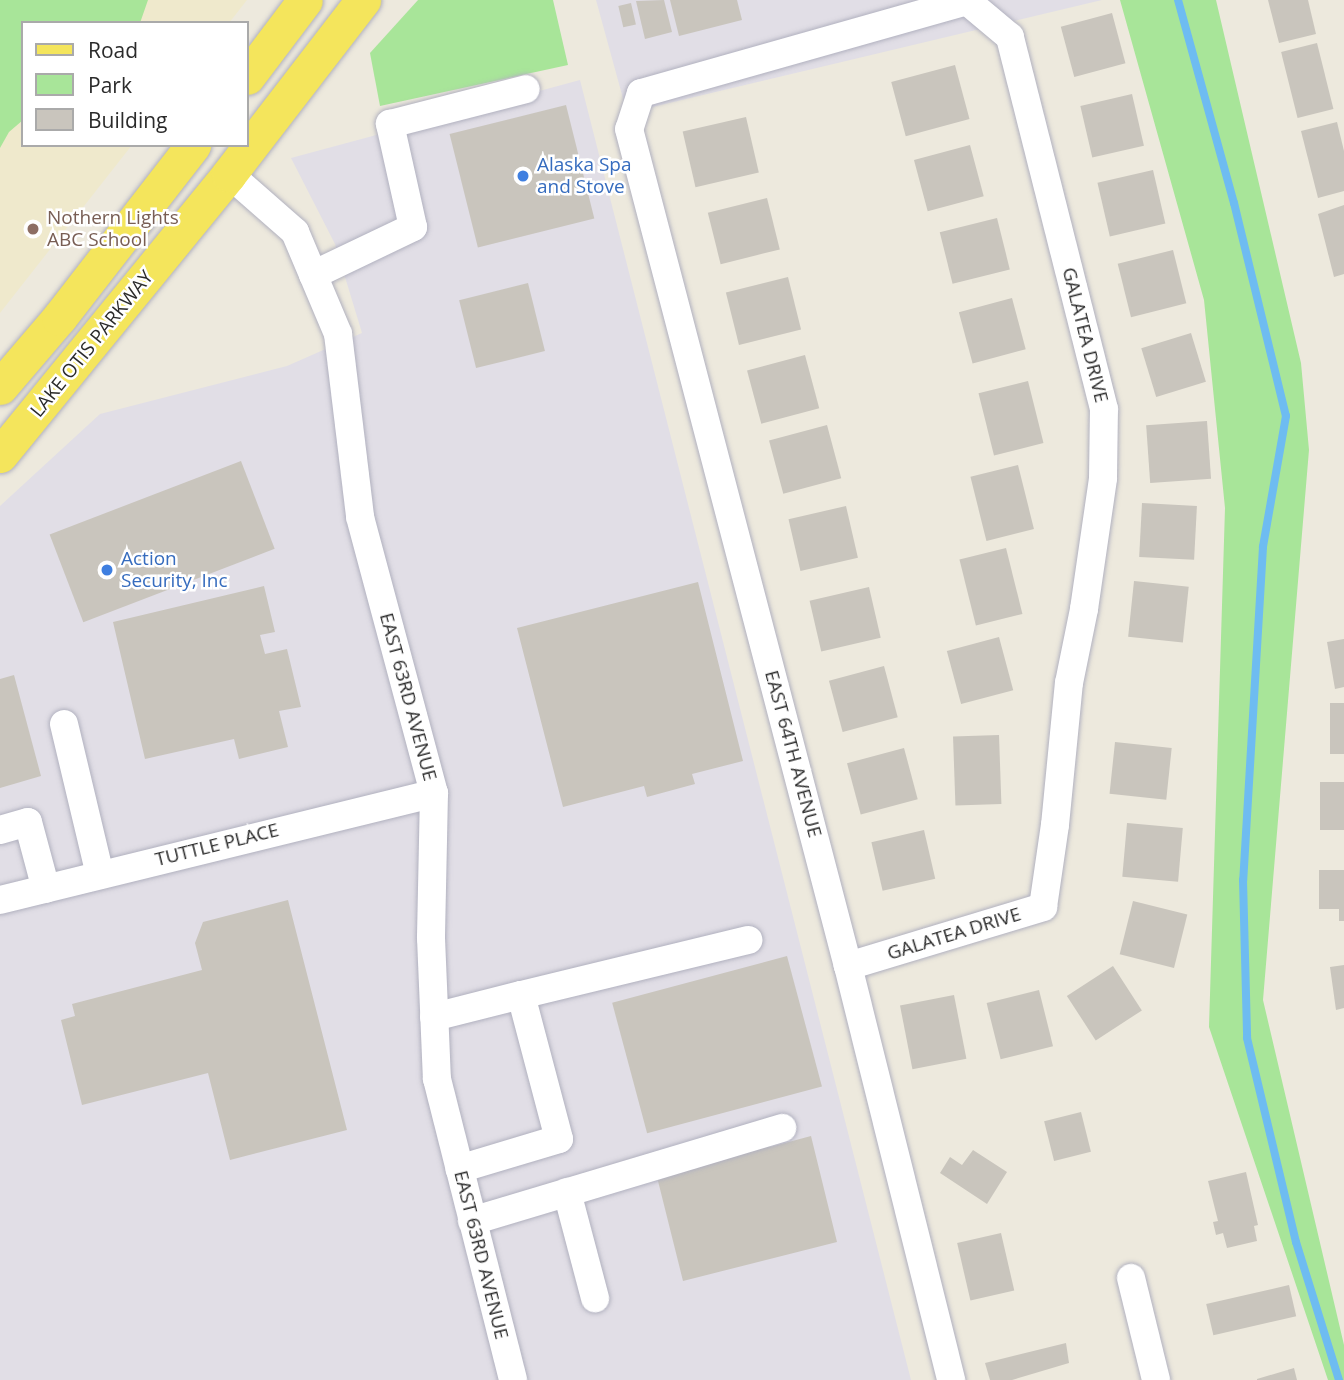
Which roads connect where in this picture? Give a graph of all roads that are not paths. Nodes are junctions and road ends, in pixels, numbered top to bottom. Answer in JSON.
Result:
{"nodes":[{"id":1,"x":305,"y":0,"type":"edge"},
{"id":2,"x":363,"y":0,"type":"edge"},
{"id":3,"x":253,"y":68,"type":"edge"},
{"id":4,"x":248,"y":89,"type":"edge"},
{"id":5,"x":526,"y":89,"type":"dead end"},
{"id":6,"x":629,"y":129,"type":"joint"},
{"id":7,"x":248,"y":135,"type":"edge"},
{"id":8,"x":191,"y":147,"type":"edge"},
{"id":9,"x":227,"y":160,"type":"edge"},
{"id":10,"x":313,"y":275,"type":"junction"},
{"id":11,"x":0,"y":387,"type":"edge"},
{"id":12,"x":0,"y":455,"type":"edge"},
{"id":13,"x":64,"y":724,"type":"dead end"},
{"id":14,"x":434,"y":793,"type":"junction"},
{"id":15,"x":0,"y":830,"type":"edge"},
{"id":16,"x":100,"y":875,"type":"junction"},
{"id":17,"x":46,"y":889,"type":"junction"},
{"id":18,"x":0,"y":900,"type":"edge"},
{"id":19,"x":748,"y":940,"type":"dead end"},
{"id":20,"x":848,"y":967,"type":"junction"},
{"id":21,"x":521,"y":995,"type":"junction"},
{"id":22,"x":434,"y":1017,"type":"junction"},
{"id":23,"x":782,"y":1128,"type":"dead end"},
{"id":24,"x":459,"y":1169,"type":"junction"},
{"id":25,"x":567,"y":1192,"type":"junction"},
{"id":26,"x":472,"y":1222,"type":"junction"},
{"id":27,"x":1130,"y":1278,"type":"dead end"},
{"id":28,"x":595,"y":1298,"type":"dead end"},
{"id":29,"x":513,"y":1380,"type":"edge"},
{"id":30,"x":951,"y":1380,"type":"edge"},
{"id":31,"x":1156,"y":1380,"type":"edge"}],
"edges":[{"from":1,"to":3,"type":"main road"},
{"from":2,"to":7,"type":"main road","name":"LAKE OTIS PARKWAY"},
{"from":3,"to":4,"type":"main road"},
{"from":5,"to":10,"type":"street"},
{"from":6,"to":20,"type":"street","name":"EAST 64TH AVENUE"},
{"from":6,"to":20,"type":"street","name":"GALATEA DRIVE"},
{"from":8,"to":11,"type":"main road"},
{"from":9,"to":10,"type":"street","name":"EAST 63RD AVENUE"},
{"from":9,"to":12,"type":"main road","name":"LAKE OTIS PARKWAY"},
{"from":10,"to":14,"type":"street","name":"EAST 63RD AVENUE"},
{"from":13,"to":16,"type":"street"},
{"from":14,"to":16,"type":"street","name":"TUTTLE PLACE"},
{"from":14,"to":22,"type":"street","name":"EAST 63RD AVENUE"},
{"from":15,"to":17,"type":"street"},
{"from":16,"to":17,"type":"street","name":"TUTTLE PLACE"},
{"from":17,"to":18,"type":"street","name":"TUTTLE PLACE"},
{"from":19,"to":21,"type":"street"},
{"from":20,"to":30,"type":"street","name":"EAST 64TH AVENUE"},
{"from":21,"to":22,"type":"street"},
{"from":21,"to":24,"type":"street"},
{"from":22,"to":24,"type":"street","name":"EAST 63RD AVENUE"},
{"from":23,"to":25,"type":"street"},
{"from":24,"to":26,"type":"street","name":"EAST 63RD AVENUE"},
{"from":25,"to":26,"type":"street"},
{"from":25,"to":28,"type":"street"},
{"from":26,"to":29,"type":"street","name":"EAST 63RD AVENUE"},
{"from":27,"to":31,"type":"street"}]}
